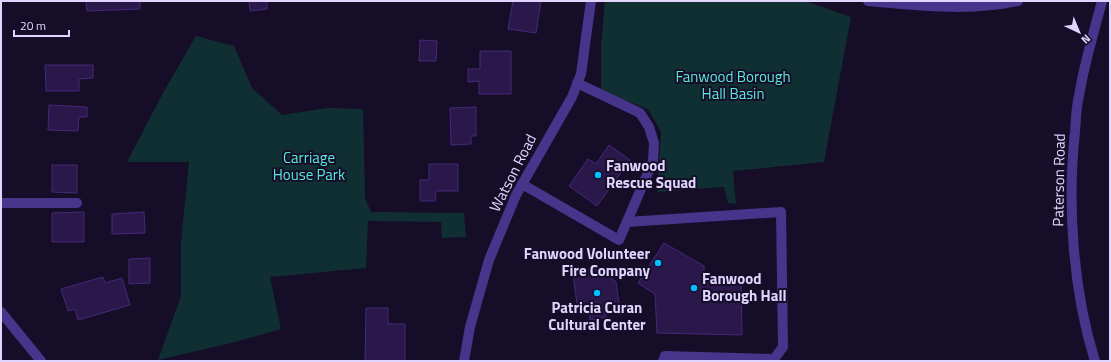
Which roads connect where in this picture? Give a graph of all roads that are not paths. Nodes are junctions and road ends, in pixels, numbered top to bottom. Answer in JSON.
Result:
{"nodes":[{"id":1,"x":591,"y":1,"type":"edge"},
{"id":2,"x":868,"y":1,"type":"edge"},
{"id":3,"x":1018,"y":1,"type":"edge"},
{"id":4,"x":1102,"y":1,"type":"edge"},
{"id":5,"x":577,"y":83,"type":"junction"},
{"id":6,"x":522,"y":184,"type":"junction"},
{"id":7,"x":1,"y":203,"type":"edge"},
{"id":8,"x":77,"y":203,"type":"dead end"},
{"id":9,"x":627,"y":222,"type":"junction"},
{"id":10,"x":1,"y":312,"type":"edge"},
{"id":11,"x":774,"y":360,"type":"edge"},
{"id":12,"x":41,"y":361,"type":"edge"},
{"id":13,"x":464,"y":361,"type":"edge"},
{"id":14,"x":663,"y":361,"type":"edge"},
{"id":15,"x":1095,"y":361,"type":"edge"}],
"edges":[{"from":1,"to":5,"type":"street","name":"Watson Road"},
{"from":2,"to":3,"type":"street"},
{"from":4,"to":15,"type":"street","name":"Paterson Road"},
{"from":5,"to":6,"type":"street","name":"Watson Road"},
{"from":5,"to":9,"type":"street"},
{"from":6,"to":9,"type":"street"},
{"from":6,"to":13,"type":"street","name":"Watson Road"},
{"from":7,"to":8,"type":"street"},
{"from":9,"to":11,"type":"street"},
{"from":10,"to":12,"type":"street"},
{"from":11,"to":14,"type":"street"}]}
